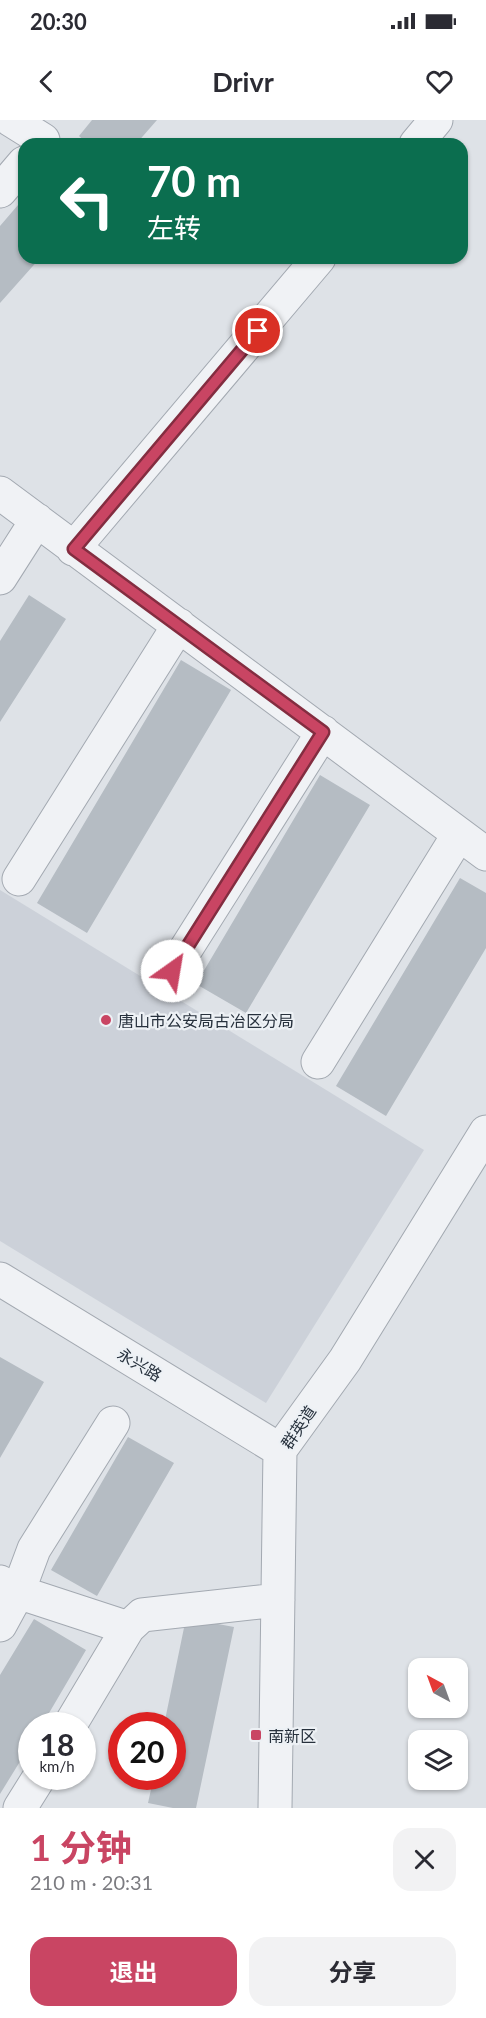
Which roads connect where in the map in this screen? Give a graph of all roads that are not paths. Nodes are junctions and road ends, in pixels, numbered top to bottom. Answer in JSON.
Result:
{"nodes":[{"id":1,"x":11,"y":120,"type":"edge"},
{"id":2,"x":436,"y":120,"type":"edge"},
{"id":3,"x":36,"y":138,"type":"edge"},
{"id":4,"x":421,"y":138,"type":"edge"},
{"id":5,"x":18,"y":169,"type":"edge"},
{"id":6,"x":0,"y":190,"type":"edge"},
{"id":7,"x":314,"y":264,"type":"edge"},
{"id":8,"x":0,"y":493,"type":"edge"},
{"id":9,"x":37,"y":520,"type":"junction"},
{"id":10,"x":74,"y":549,"type":"junction"},
{"id":11,"x":0,"y":578,"type":"edge"},
{"id":12,"x":179,"y":625,"type":"junction"},
{"id":13,"x":323,"y":732,"type":"junction"},
{"id":14,"x":459,"y":834,"type":"junction"},
{"id":15,"x":486,"y":854,"type":"edge"},
{"id":16,"x":19,"y":879,"type":"dead end"},
{"id":17,"x":172,"y":971,"type":"dead end"},
{"id":18,"x":318,"y":1062,"type":"dead end"},
{"id":19,"x":486,"y":1132,"type":"edge"},
{"id":20,"x":0,"y":1279,"type":"edge"},
{"id":21,"x":113,"y":1423,"type":"dead end"},
{"id":22,"x":280,"y":1450,"type":"junction"},
{"id":23,"x":9,"y":1587,"type":"edge"},
{"id":24,"x":278,"y":1600,"type":"junction"},
{"id":25,"x":0,"y":1625,"type":"edge"},
{"id":26,"x":128,"y":1628,"type":"junction"},
{"id":27,"x":78,"y":1712,"type":"edge"},
{"id":28,"x":31,"y":1790,"type":"edge"},
{"id":29,"x":20,"y":1808,"type":"edge"},
{"id":30,"x":275,"y":1808,"type":"edge"}],
"edges":[{"from":1,"to":3,"type":"street"},
{"from":2,"to":4,"type":"street"},
{"from":5,"to":6,"type":"street"},
{"from":7,"to":10,"type":"street"},
{"from":8,"to":9,"type":"street"},
{"from":9,"to":10,"type":"street"},
{"from":9,"to":11,"type":"street"},
{"from":10,"to":12,"type":"street"},
{"from":12,"to":13,"type":"street"},
{"from":12,"to":16,"type":"street"},
{"from":13,"to":14,"type":"street"},
{"from":13,"to":17,"type":"street"},
{"from":14,"to":15,"type":"street"},
{"from":14,"to":18,"type":"street"},
{"from":19,"to":22,"type":"street","name":"群英道"},
{"from":20,"to":22,"type":"street","name":"永兴路"},
{"from":21,"to":23,"type":"street"},
{"from":22,"to":24,"type":"street","name":"群英道"},
{"from":23,"to":25,"type":"street"},
{"from":23,"to":26,"type":"street"},
{"from":24,"to":26,"type":"street"},
{"from":24,"to":30,"type":"street","name":"群英道"},
{"from":26,"to":27,"type":"street"},
{"from":28,"to":29,"type":"street"}]}
